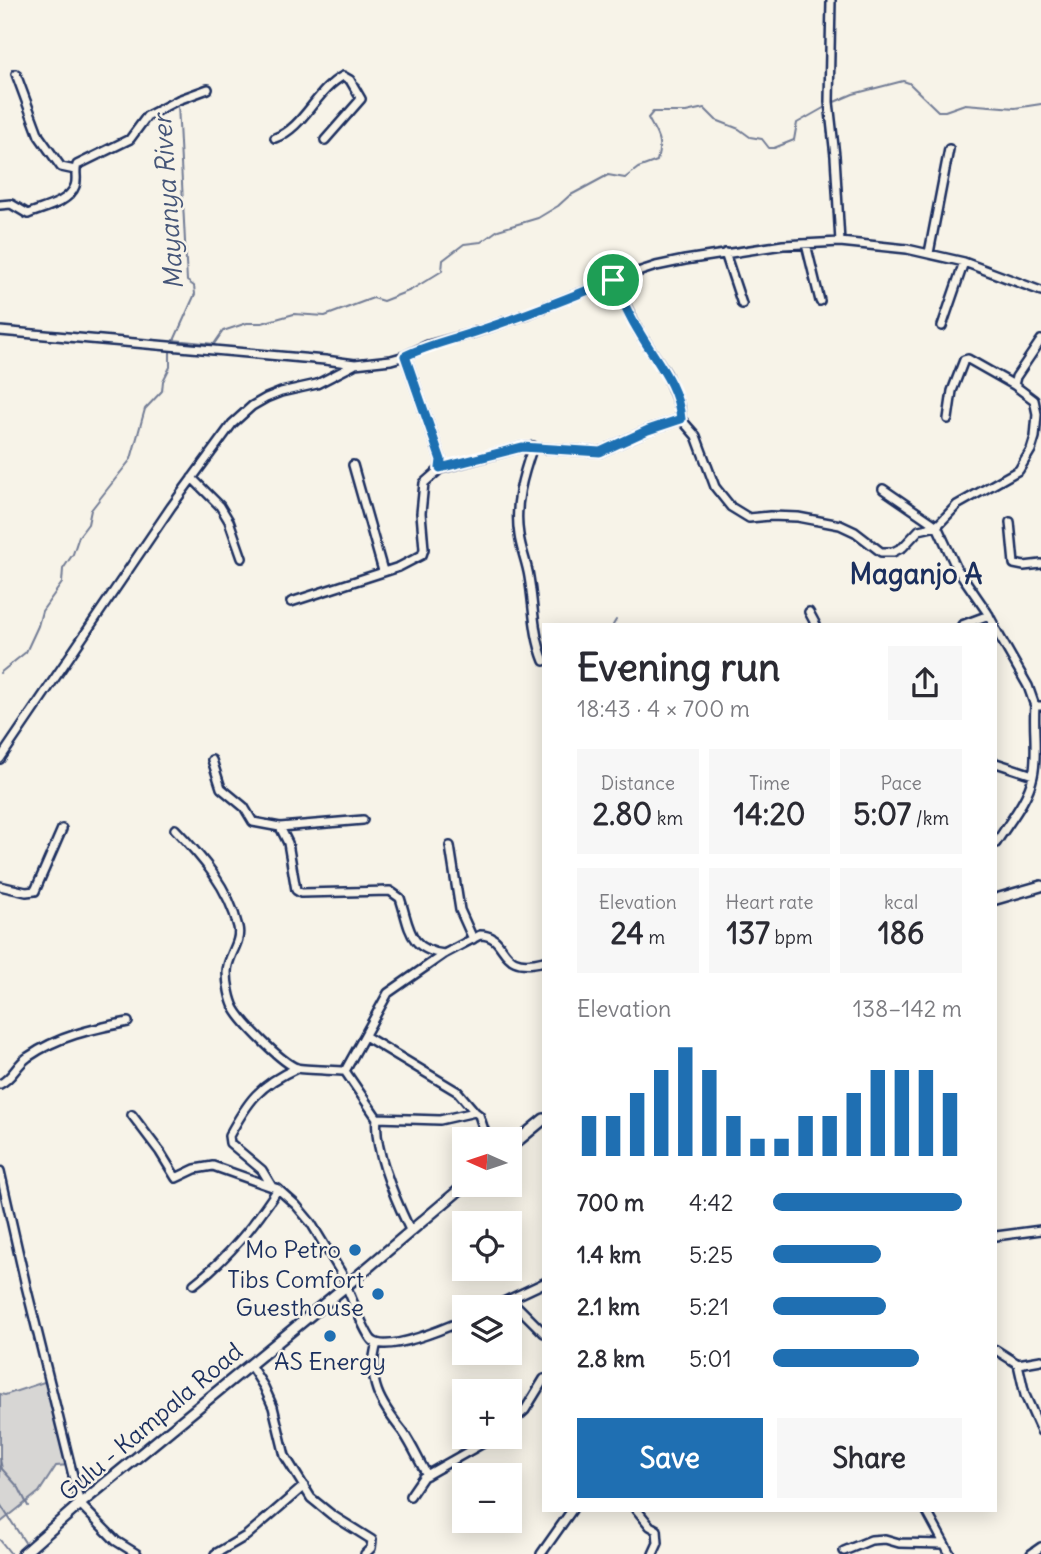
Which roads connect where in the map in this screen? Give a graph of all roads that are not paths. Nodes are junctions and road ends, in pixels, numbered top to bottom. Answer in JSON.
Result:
{"nodes":[{"id":1,"x":831,"y":0,"type":"edge"},
{"id":2,"x":16,"y":74,"type":"dead end"},
{"id":3,"x":208,"y":89,"type":"dead end"},
{"id":4,"x":275,"y":138,"type":"dead end"},
{"id":5,"x":325,"y":140,"type":"dead end"},
{"id":6,"x":949,"y":149,"type":"dead end"},
{"id":7,"x":75,"y":170,"type":"junction"},
{"id":8,"x":0,"y":205,"type":"edge"},
{"id":9,"x":840,"y":242,"type":"junction"},
{"id":10,"x":806,"y":244,"type":"junction"},
{"id":11,"x":725,"y":253,"type":"junction"},
{"id":12,"x":929,"y":253,"type":"junction"},
{"id":13,"x":964,"y":261,"type":"junction"},
{"id":14,"x":613,"y":280,"type":"junction"},
{"id":15,"x":1041,"y":291,"type":"edge"},
{"id":16,"x":820,"y":301,"type":"dead end"},
{"id":17,"x":742,"y":304,"type":"dead end"},
{"id":18,"x":942,"y":326,"type":"dead end"},
{"id":19,"x":0,"y":331,"type":"edge"},
{"id":20,"x":1041,"y":340,"type":"edge"},
{"id":21,"x":405,"y":356,"type":"junction"},
{"id":22,"x":355,"y":364,"type":"junction"},
{"id":23,"x":1014,"y":385,"type":"junction"},
{"id":24,"x":1041,"y":399,"type":"edge"},
{"id":25,"x":1037,"y":414,"type":"junction"},
{"id":26,"x":681,"y":419,"type":"junction"},
{"id":27,"x":948,"y":419,"type":"dead end"},
{"id":28,"x":533,"y":446,"type":"junction"},
{"id":29,"x":353,"y":465,"type":"dead end"},
{"id":30,"x":440,"y":468,"type":"junction"},
{"id":31,"x":192,"y":478,"type":"junction"},
{"id":32,"x":883,"y":489,"type":"dead end"},
{"id":33,"x":1010,"y":522,"type":"dead end"},
{"id":34,"x":937,"y":526,"type":"junction"},
{"id":35,"x":242,"y":558,"type":"dead end"},
{"id":36,"x":1041,"y":565,"type":"edge"},
{"id":37,"x":383,"y":571,"type":"junction"},
{"id":38,"x":291,"y":602,"type":"dead end"},
{"id":39,"x":808,"y":612,"type":"dead end"},
{"id":40,"x":989,"y":615,"type":"junction"},
{"id":41,"x":815,"y":623,"type":"edge"},
{"id":42,"x":967,"y":623,"type":"edge"},
{"id":43,"x":993,"y":623,"type":"edge"},
{"id":44,"x":997,"y":631,"type":"edge"},
{"id":45,"x":542,"y":654,"type":"edge"},
{"id":46,"x":1038,"y":706,"type":"edge"},
{"id":47,"x":0,"y":759,"type":"edge"},
{"id":48,"x":212,"y":760,"type":"dead end"},
{"id":49,"x":997,"y":763,"type":"edge"},
{"id":50,"x":1034,"y":775,"type":"junction"},
{"id":51,"x":363,"y":820,"type":"dead end"},
{"id":52,"x":280,"y":827,"type":"junction"},
{"id":53,"x":62,"y":829,"type":"dead end"},
{"id":54,"x":175,"y":829,"type":"dead end"},
{"id":55,"x":997,"y":841,"type":"edge"},
{"id":56,"x":450,"y":846,"type":"dead end"},
{"id":57,"x":0,"y":886,"type":"edge"},
{"id":58,"x":1041,"y":886,"type":"edge"},
{"id":59,"x":997,"y":899,"type":"edge"},
{"id":60,"x":473,"y":939,"type":"junction"},
{"id":61,"x":444,"y":954,"type":"junction"},
{"id":62,"x":542,"y":961,"type":"edge"},
{"id":63,"x":128,"y":1022,"type":"dead end"},
{"id":64,"x":365,"y":1036,"type":"junction"},
{"id":65,"x":297,"y":1068,"type":"junction"},
{"id":66,"x":345,"y":1071,"type":"junction"},
{"id":67,"x":0,"y":1084,"type":"edge"},
{"id":68,"x":475,"y":1112,"type":"junction"},
{"id":69,"x":132,"y":1115,"type":"dead end"},
{"id":70,"x":377,"y":1118,"type":"junction"},
{"id":71,"x":542,"y":1121,"type":"edge"},
{"id":72,"x":483,"y":1127,"type":"edge"},
{"id":73,"x":522,"y":1137,"type":"edge"},
{"id":74,"x":0,"y":1171,"type":"edge"},
{"id":75,"x":275,"y":1187,"type":"junction"},
{"id":76,"x":452,"y":1196,"type":"edge"},
{"id":77,"x":410,"y":1230,"type":"junction"},
{"id":78,"x":1041,"y":1230,"type":"edge"},
{"id":79,"x":997,"y":1236,"type":"edge"},
{"id":80,"x":194,"y":1284,"type":"dead end"},
{"id":81,"x":542,"y":1284,"type":"edge"},
{"id":82,"x":347,"y":1285,"type":"junction"},
{"id":83,"x":521,"y":1295,"type":"edge"},
{"id":84,"x":522,"y":1311,"type":"edge"},
{"id":85,"x":452,"y":1325,"type":"edge"},
{"id":86,"x":542,"y":1331,"type":"edge"},
{"id":87,"x":377,"y":1343,"type":"junction"},
{"id":88,"x":997,"y":1351,"type":"edge"},
{"id":89,"x":1041,"y":1360,"type":"edge"},
{"id":90,"x":1018,"y":1364,"type":"junction"},
{"id":91,"x":250,"y":1365,"type":"junction"},
{"id":92,"x":542,"y":1382,"type":"edge"},
{"id":93,"x":522,"y":1412,"type":"edge"},
{"id":94,"x":1041,"y":1431,"type":"edge"},
{"id":95,"x":473,"y":1449,"type":"edge"},
{"id":96,"x":427,"y":1475,"type":"junction"},
{"id":97,"x":304,"y":1486,"type":"junction"},
{"id":98,"x":410,"y":1496,"type":"dead end"},
{"id":99,"x":80,"y":1504,"type":"junction"},
{"id":100,"x":571,"y":1512,"type":"edge"},
{"id":101,"x":639,"y":1512,"type":"edge"},
{"id":102,"x":927,"y":1512,"type":"edge"},
{"id":103,"x":944,"y":1544,"type":"junction"},
{"id":104,"x":1041,"y":1549,"type":"edge"},
{"id":105,"x":844,"y":1551,"type":"dead end"},
{"id":106,"x":23,"y":1554,"type":"edge"},
{"id":107,"x":137,"y":1554,"type":"edge"},
{"id":108,"x":215,"y":1554,"type":"edge"},
{"id":109,"x":365,"y":1554,"type":"edge"},
{"id":110,"x":541,"y":1554,"type":"edge"},
{"id":111,"x":653,"y":1554,"type":"edge"},
{"id":112,"x":950,"y":1554,"type":"edge"},
{"id":113,"x":1031,"y":1554,"type":"edge"}],
"edges":[{"from":1,"to":9,"type":"street"},
{"from":2,"to":7,"type":"street"},
{"from":3,"to":7,"type":"street"},
{"from":4,"to":5,"type":"street"},
{"from":6,"to":12,"type":"street"},
{"from":7,"to":8,"type":"street"},
{"from":9,"to":10,"type":"street"},
{"from":9,"to":12,"type":"street"},
{"from":10,"to":11,"type":"street"},
{"from":10,"to":16,"type":"street"},
{"from":11,"to":14,"type":"street"},
{"from":11,"to":17,"type":"street"},
{"from":12,"to":13,"type":"street"},
{"from":13,"to":15,"type":"street"},
{"from":13,"to":18,"type":"street"},
{"from":14,"to":21,"type":"street"},
{"from":14,"to":26,"type":"street"},
{"from":19,"to":22,"type":"street"},
{"from":20,"to":23,"type":"street"},
{"from":21,"to":22,"type":"street"},
{"from":21,"to":30,"type":"street"},
{"from":22,"to":31,"type":"street"},
{"from":23,"to":25,"type":"street"},
{"from":23,"to":27,"type":"street"},
{"from":24,"to":25,"type":"street"},
{"from":25,"to":34,"type":"street"},
{"from":26,"to":28,"type":"street"},
{"from":26,"to":34,"type":"street"},
{"from":28,"to":30,"type":"street"},
{"from":28,"to":45,"type":"street"},
{"from":29,"to":37,"type":"street"},
{"from":30,"to":37,"type":"street"},
{"from":31,"to":35,"type":"street"},
{"from":31,"to":47,"type":"street"},
{"from":32,"to":34,"type":"street"},
{"from":33,"to":36,"type":"street"},
{"from":34,"to":40,"type":"street"},
{"from":37,"to":38,"type":"street"},
{"from":39,"to":41,"type":"street"},
{"from":40,"to":42,"type":"street"},
{"from":40,"to":43,"type":"street"},
{"from":44,"to":46,"type":"street"},
{"from":46,"to":50,"type":"street"},
{"from":48,"to":52,"type":"street"},
{"from":49,"to":50,"type":"street"},
{"from":50,"to":55,"type":"street"},
{"from":51,"to":52,"type":"street"},
{"from":52,"to":61,"type":"street"},
{"from":53,"to":57,"type":"street"},
{"from":54,"to":65,"type":"street"},
{"from":56,"to":60,"type":"street"},
{"from":58,"to":59,"type":"main road"},
{"from":60,"to":61,"type":"street"},
{"from":60,"to":62,"type":"street"},
{"from":61,"to":64,"type":"street"},
{"from":63,"to":67,"type":"street"},
{"from":64,"to":66,"type":"street"},
{"from":64,"to":68,"type":"street"},
{"from":65,"to":66,"type":"street"},
{"from":65,"to":75,"type":"street"},
{"from":66,"to":70,"type":"street"},
{"from":68,"to":70,"type":"street"},
{"from":68,"to":72,"type":"street"},
{"from":69,"to":75,"type":"street"},
{"from":70,"to":77,"type":"street"},
{"from":71,"to":73,"type":"main road"},
{"from":74,"to":99,"type":"street"},
{"from":75,"to":80,"type":"street"},
{"from":75,"to":82,"type":"street"},
{"from":76,"to":77,"type":"main road","name":"Gulu - Kampala Road"},
{"from":77,"to":82,"type":"main road","name":"Gulu - Kampala Road"},
{"from":78,"to":79,"type":"street"},
{"from":81,"to":83,"type":"street"},
{"from":82,"to":87,"type":"street"},
{"from":82,"to":91,"type":"main road","name":"Gulu - Kampala Road"},
{"from":84,"to":86,"type":"street"},
{"from":85,"to":87,"type":"street"},
{"from":87,"to":96,"type":"street"},
{"from":88,"to":90,"type":"street"},
{"from":89,"to":90,"type":"street"},
{"from":90,"to":94,"type":"street"},
{"from":91,"to":97,"type":"street"},
{"from":91,"to":99,"type":"main road","name":"Gulu - Kampala Road"},
{"from":92,"to":93,"type":"street"},
{"from":95,"to":96,"type":"street"},
{"from":96,"to":98,"type":"street"},
{"from":97,"to":108,"type":"street"},
{"from":97,"to":109,"type":"street"},
{"from":99,"to":106,"type":"main road","name":"Gulu - Kampala Road"},
{"from":99,"to":107,"type":"street"},
{"from":100,"to":110,"type":"street"},
{"from":101,"to":111,"type":"street"},
{"from":102,"to":103,"type":"street"},
{"from":103,"to":105,"type":"street"},
{"from":103,"to":112,"type":"street"},
{"from":104,"to":113,"type":"street"}]}
